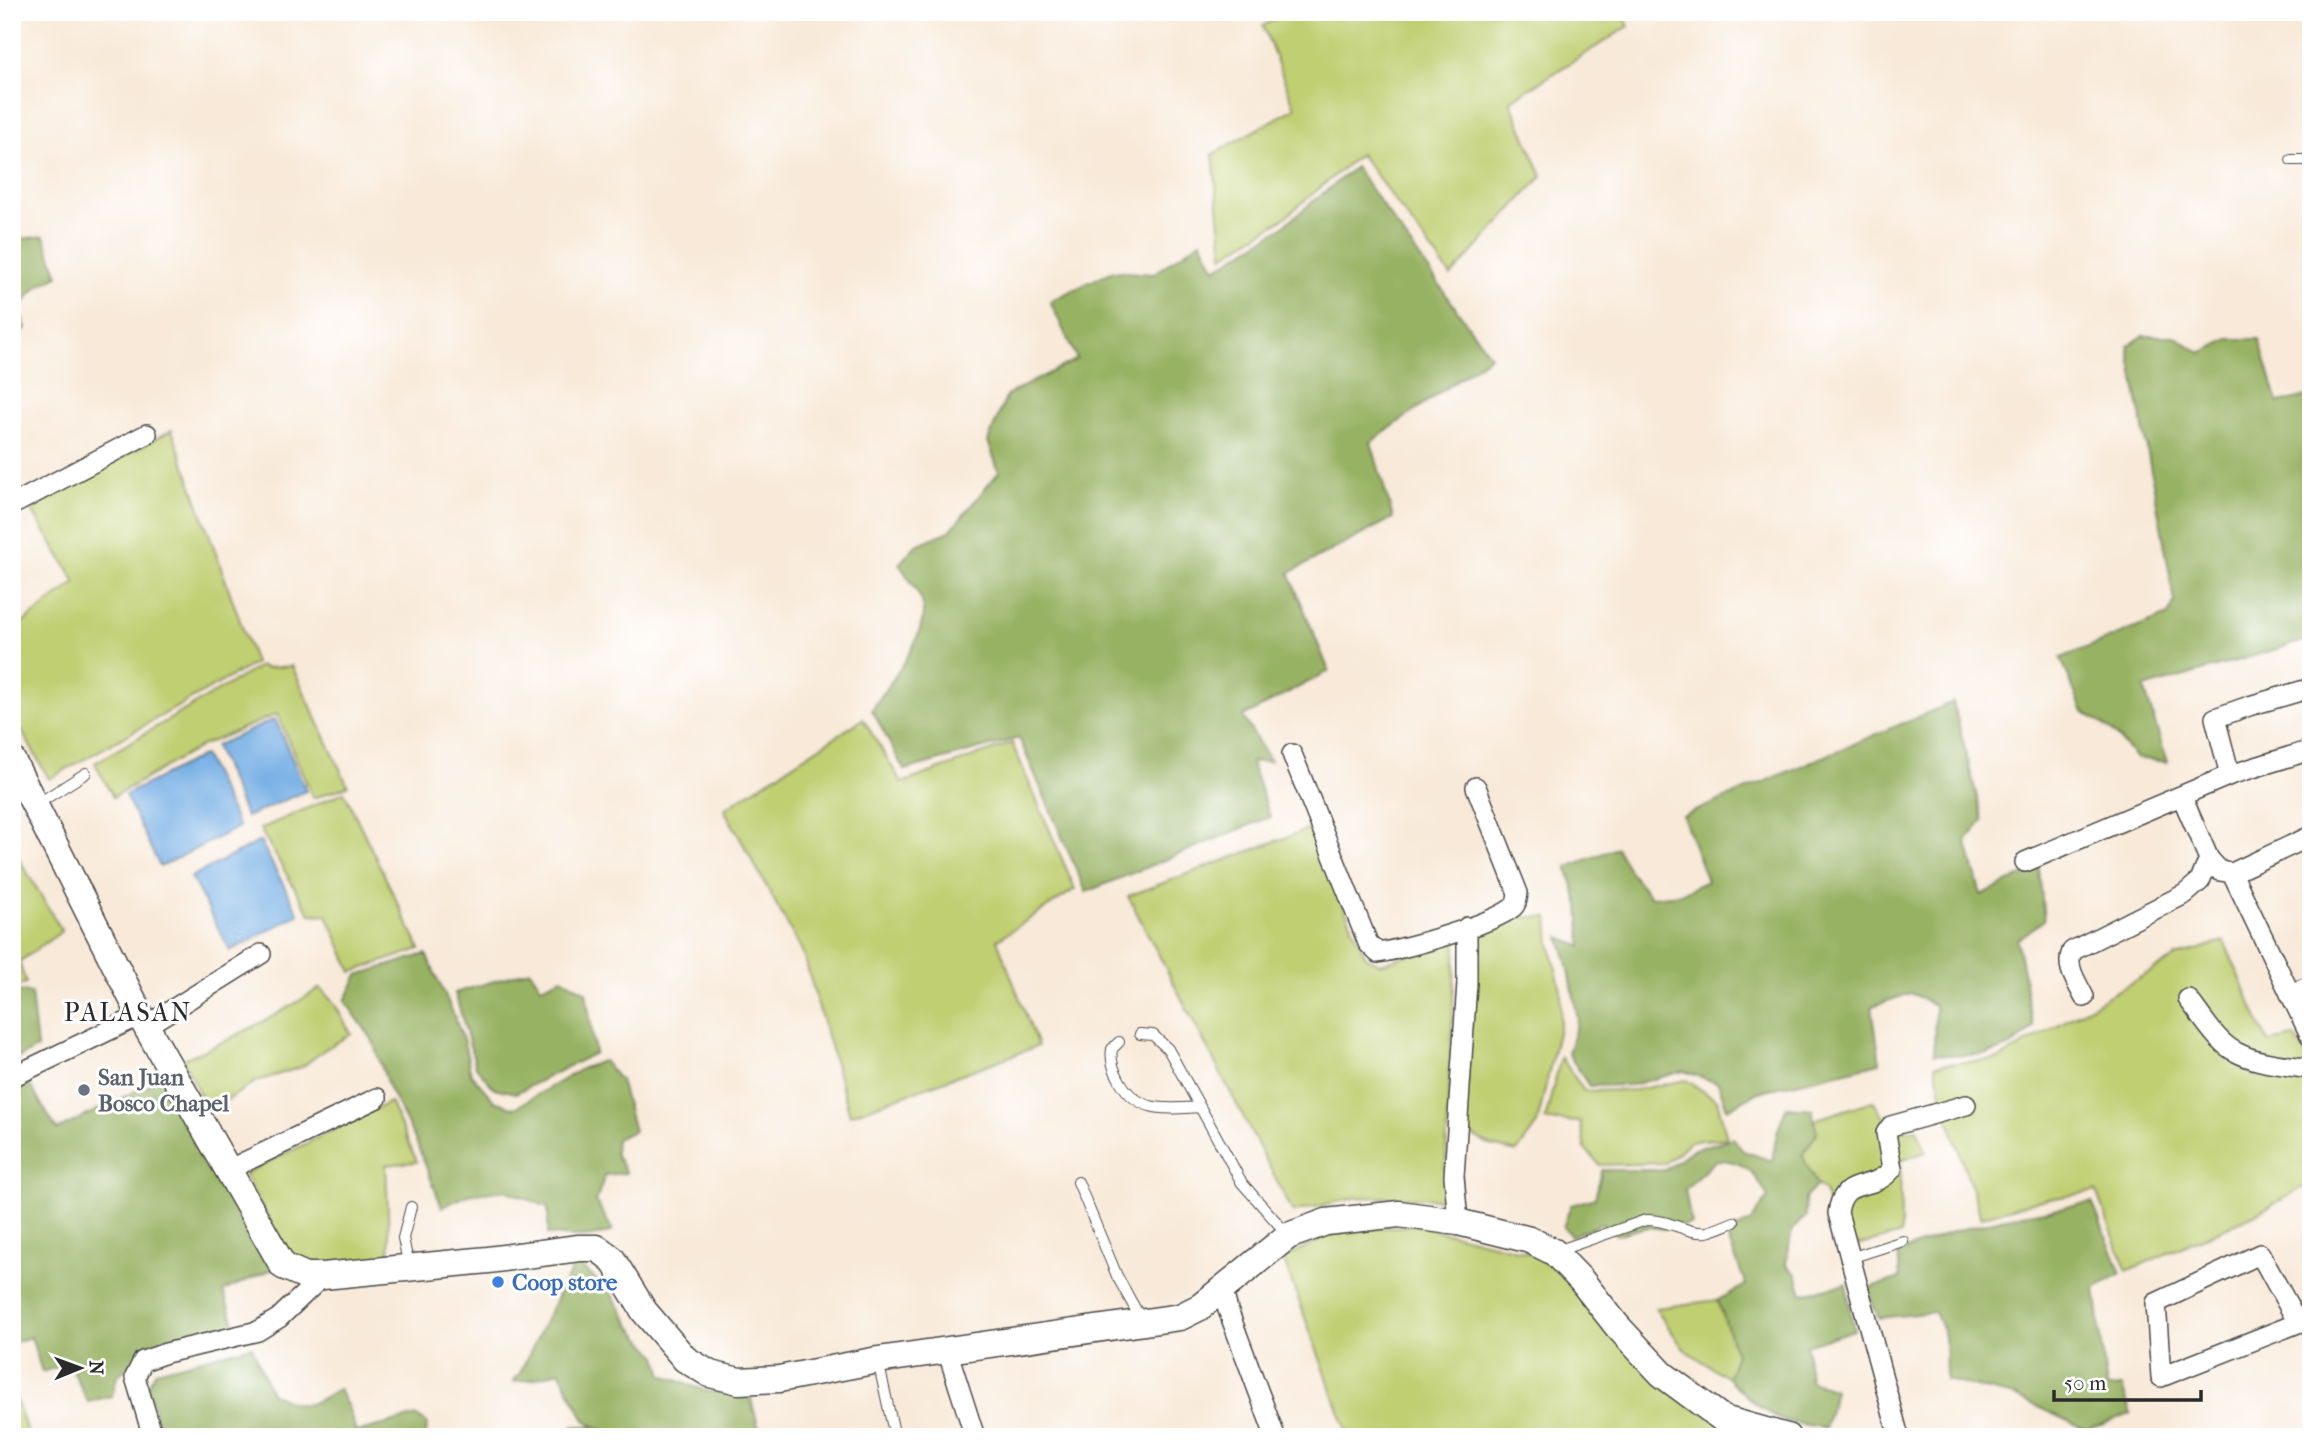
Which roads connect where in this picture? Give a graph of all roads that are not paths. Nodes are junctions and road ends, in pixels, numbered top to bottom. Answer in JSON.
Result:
{"nodes":[{"id":1,"x":2291,"y":160,"type":"dead end"},
{"id":2,"x":2311,"y":160,"type":"edge"},
{"id":3,"x":147,"y":434,"type":"dead end"},
{"id":4,"x":12,"y":505,"type":"edge"},
{"id":5,"x":2311,"y":688,"type":"edge"},
{"id":6,"x":2311,"y":750,"type":"edge"},
{"id":7,"x":1292,"y":754,"type":"dead end"},
{"id":8,"x":12,"y":760,"type":"edge"},
{"id":9,"x":86,"y":773,"type":"dead end"},
{"id":10,"x":2230,"y":775,"type":"junction"},
{"id":11,"x":1476,"y":787,"type":"dead end"},
{"id":12,"x":2182,"y":797,"type":"junction"},
{"id":13,"x":36,"y":804,"type":"junction"},
{"id":14,"x":2311,"y":836,"type":"edge"},
{"id":15,"x":2209,"y":859,"type":"junction"},
{"id":16,"x":2025,"y":862,"type":"dead end"},
{"id":17,"x":2232,"y":873,"type":"junction"},
{"id":18,"x":1467,"y":927,"type":"junction"},
{"id":19,"x":261,"y":954,"type":"dead end"},
{"id":20,"x":2311,"y":986,"type":"edge"},
{"id":21,"x":2290,"y":994,"type":"junction"},
{"id":22,"x":2084,"y":997,"type":"dead end"},
{"id":23,"x":2188,"y":999,"type":"dead end"},
{"id":24,"x":143,"y":1021,"type":"junction"},
{"id":25,"x":1140,"y":1034,"type":"dead end"},
{"id":26,"x":2311,"y":1037,"type":"edge"},
{"id":27,"x":1119,"y":1042,"type":"dead end"},
{"id":28,"x":2311,"y":1069,"type":"edge"},
{"id":29,"x":12,"y":1077,"type":"edge"},
{"id":30,"x":377,"y":1098,"type":"dead end"},
{"id":31,"x":1966,"y":1105,"type":"dead end"},
{"id":32,"x":1200,"y":1107,"type":"junction"},
{"id":33,"x":228,"y":1170,"type":"junction"},
{"id":34,"x":1078,"y":1182,"type":"dead end"},
{"id":35,"x":411,"y":1207,"type":"dead end"},
{"id":36,"x":1458,"y":1222,"type":"junction"},
{"id":37,"x":1734,"y":1222,"type":"dead end"},
{"id":38,"x":1288,"y":1236,"type":"junction"},
{"id":39,"x":1903,"y":1241,"type":"dead end"},
{"id":40,"x":1554,"y":1252,"type":"junction"},
{"id":41,"x":1850,"y":1258,"type":"junction"},
{"id":42,"x":409,"y":1268,"type":"junction"},
{"id":43,"x":323,"y":1276,"type":"junction"},
{"id":44,"x":1222,"y":1288,"type":"junction"},
{"id":45,"x":2304,"y":1321,"type":"edge"},
{"id":46,"x":1142,"y":1322,"type":"junction"},
{"id":47,"x":947,"y":1350,"type":"junction"},
{"id":48,"x":878,"y":1360,"type":"junction"},
{"id":49,"x":1274,"y":1433,"type":"dead end"},
{"id":50,"x":153,"y":1437,"type":"edge"},
{"id":51,"x":895,"y":1437,"type":"edge"},
{"id":52,"x":975,"y":1437,"type":"edge"},
{"id":53,"x":1787,"y":1437,"type":"edge"},
{"id":54,"x":1899,"y":1437,"type":"edge"}],
"edges":[{"from":1,"to":2,"type":"lane"},
{"from":3,"to":4,"type":"street"},
{"from":5,"to":10,"type":"street"},
{"from":6,"to":10,"type":"street"},
{"from":7,"to":18,"type":"street"},
{"from":8,"to":13,"type":"street"},
{"from":9,"to":13,"type":"lane"},
{"from":10,"to":12,"type":"street"},
{"from":11,"to":18,"type":"street"},
{"from":12,"to":15,"type":"street"},
{"from":12,"to":16,"type":"street"},
{"from":13,"to":24,"type":"street"},
{"from":14,"to":17,"type":"street"},
{"from":15,"to":17,"type":"street"},
{"from":15,"to":22,"type":"street"},
{"from":17,"to":21,"type":"street"},
{"from":18,"to":36,"type":"street"},
{"from":19,"to":24,"type":"street"},
{"from":20,"to":21,"type":"street"},
{"from":21,"to":26,"type":"street"},
{"from":23,"to":28,"type":"street"},
{"from":24,"to":29,"type":"street"},
{"from":24,"to":33,"type":"street"},
{"from":25,"to":32,"type":"lane"},
{"from":27,"to":32,"type":"lane"},
{"from":30,"to":33,"type":"street"},
{"from":31,"to":41,"type":"street"},
{"from":32,"to":38,"type":"lane"},
{"from":33,"to":43,"type":"street"},
{"from":34,"to":46,"type":"lane"},
{"from":35,"to":42,"type":"lane"},
{"from":36,"to":38,"type":"street"},
{"from":36,"to":40,"type":"street"},
{"from":37,"to":40,"type":"lane"},
{"from":38,"to":44,"type":"street"},
{"from":39,"to":41,"type":"lane"},
{"from":40,"to":53,"type":"street"},
{"from":41,"to":54,"type":"street"},
{"from":42,"to":43,"type":"street"},
{"from":42,"to":48,"type":"street"},
{"from":43,"to":50,"type":"street"},
{"from":44,"to":46,"type":"street"},
{"from":44,"to":49,"type":"street"},
{"from":45,"to":45,"type":"street"},
{"from":46,"to":47,"type":"street"},
{"from":47,"to":48,"type":"street"},
{"from":47,"to":52,"type":"street"},
{"from":48,"to":51,"type":"lane"}]}
